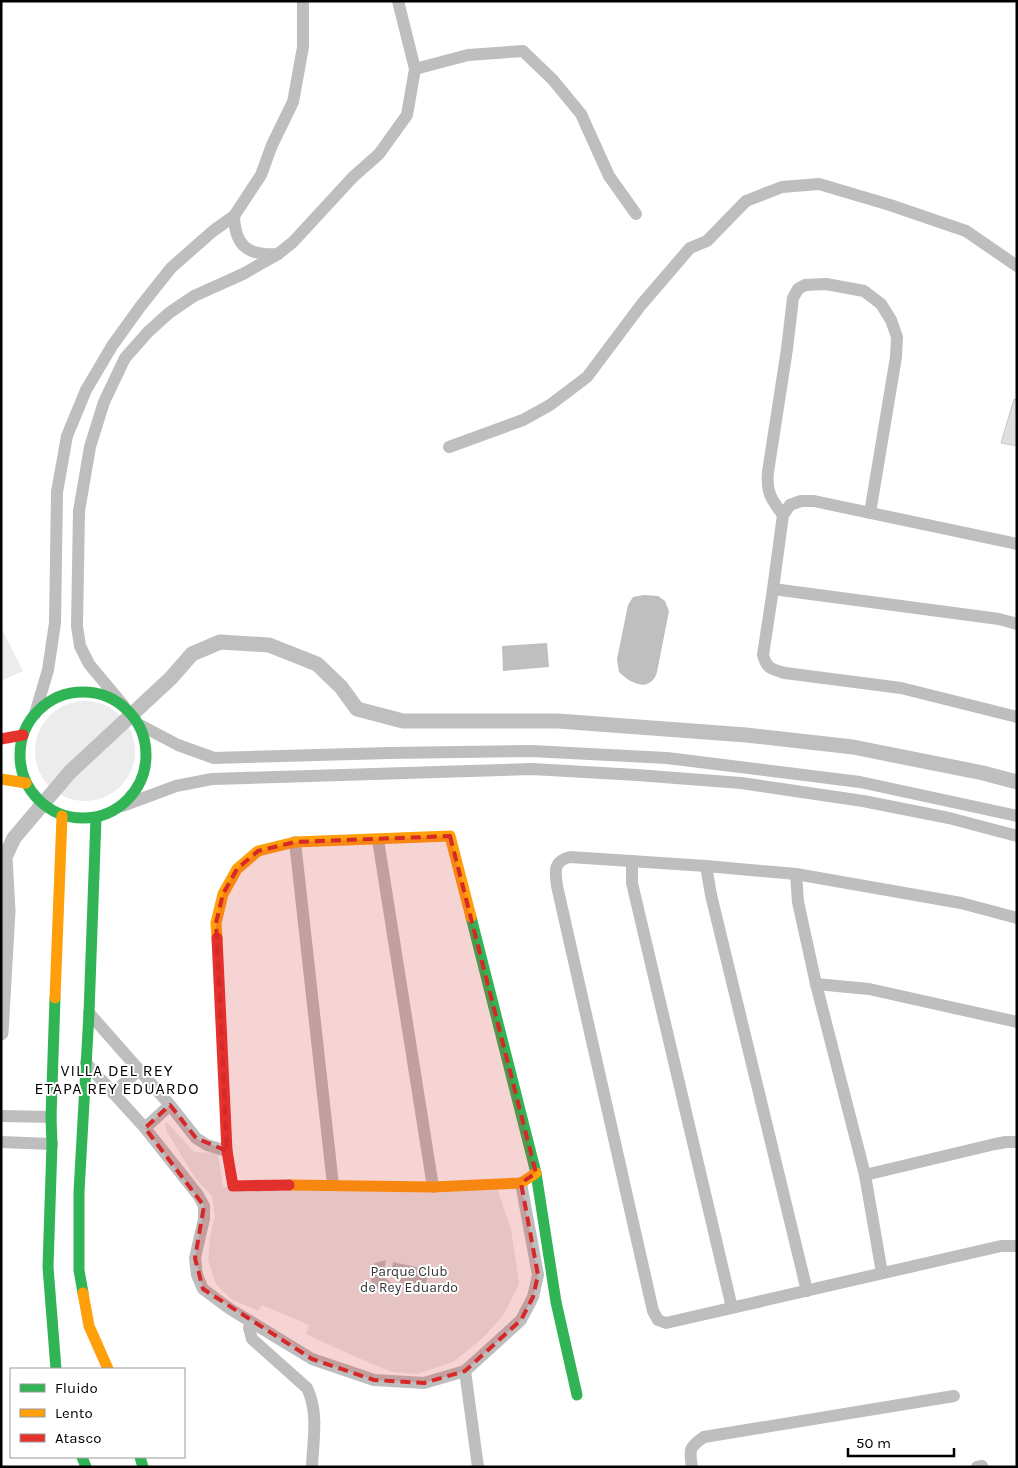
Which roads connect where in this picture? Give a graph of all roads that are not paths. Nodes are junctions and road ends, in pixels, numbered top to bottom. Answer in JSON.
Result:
{"nodes":[{"id":1,"x":303,"y":1,"type":"edge"},
{"id":2,"x":398,"y":1,"type":"edge"},
{"id":3,"x":414,"y":69,"type":"junction"},
{"id":4,"x":636,"y":214,"type":"dead end"},
{"id":5,"x":234,"y":216,"type":"junction"},
{"id":6,"x":278,"y":254,"type":"junction"},
{"id":7,"x":1017,"y":266,"type":"edge"},
{"id":8,"x":449,"y":447,"type":"dead end"},
{"id":9,"x":870,"y":512,"type":"junction"},
{"id":10,"x":782,"y":515,"type":"junction"},
{"id":11,"x":1017,"y":544,"type":"edge"},
{"id":12,"x":773,"y":590,"type":"junction"},
{"id":13,"x":1017,"y":624,"type":"edge"},
{"id":14,"x":124,"y":706,"type":"junction"},
{"id":15,"x":35,"y":714,"type":"junction"},
{"id":16,"x":1017,"y":717,"type":"edge"},
{"id":17,"x":140,"y":725,"type":"junction"},
{"id":18,"x":23,"y":735,"type":"junction"},
{"id":19,"x":1,"y":739,"type":"edge"},
{"id":20,"x":1,"y":779,"type":"edge"},
{"id":21,"x":26,"y":783,"type":"junction"},
{"id":22,"x":122,"y":806,"type":"junction"},
{"id":23,"x":62,"y":816,"type":"junction"},
{"id":24,"x":1017,"y":816,"type":"edge"},
{"id":25,"x":96,"y":818,"type":"junction"},
{"id":26,"x":1017,"y":836,"type":"edge"},
{"id":27,"x":378,"y":840,"type":"junction"},
{"id":28,"x":295,"y":842,"type":"junction"},
{"id":29,"x":632,"y":861,"type":"junction"},
{"id":30,"x":706,"y":866,"type":"junction"},
{"id":31,"x":796,"y":874,"type":"junction"},
{"id":32,"x":1017,"y":918,"type":"edge"},
{"id":33,"x":816,"y":984,"type":"junction"},
{"id":34,"x":89,"y":1013,"type":"junction"},
{"id":35,"x":1017,"y":1022,"type":"edge"},
{"id":36,"x":86,"y":1063,"type":"junction"},
{"id":37,"x":139,"y":1070,"type":"junction"},
{"id":38,"x":113,"y":1093,"type":"junction"},
{"id":39,"x":170,"y":1105,"type":"junction"},
{"id":40,"x":1,"y":1116,"type":"edge"},
{"id":41,"x":51,"y":1117,"type":"junction"},
{"id":42,"x":145,"y":1128,"type":"junction"},
{"id":43,"x":1,"y":1142,"type":"edge"},
{"id":44,"x":1017,"y":1142,"type":"edge"},
{"id":45,"x":52,"y":1144,"type":"junction"},
{"id":46,"x":228,"y":1151,"type":"junction"},
{"id":47,"x":536,"y":1174,"type":"junction"},
{"id":48,"x":865,"y":1175,"type":"junction"},
{"id":49,"x":521,"y":1183,"type":"junction"},
{"id":50,"x":333,"y":1185,"type":"junction"},
{"id":51,"x":433,"y":1187,"type":"junction"},
{"id":52,"x":1017,"y":1246,"type":"edge"},
{"id":53,"x":882,"y":1273,"type":"junction"},
{"id":54,"x":807,"y":1291,"type":"junction"},
{"id":55,"x":732,"y":1308,"type":"junction"},
{"id":56,"x":252,"y":1323,"type":"junction"},
{"id":57,"x":56,"y":1368,"type":"edge"},
{"id":58,"x":108,"y":1368,"type":"edge"},
{"id":59,"x":465,"y":1371,"type":"junction"},
{"id":60,"x":578,"y":1396,"type":"dead end"},
{"id":61,"x":954,"y":1396,"type":"dead end"},
{"id":62,"x":312,"y":1467,"type":"edge"},
{"id":63,"x":478,"y":1467,"type":"edge"},
{"id":64,"x":692,"y":1467,"type":"edge"}],
"edges":[{"from":1,"to":5,"type":"street"},
{"from":2,"to":3,"type":"street"},
{"from":3,"to":4,"type":"street"},
{"from":3,"to":6,"type":"street"},
{"from":5,"to":6,"type":"street"},
{"from":5,"to":15,"type":"street"},
{"from":6,"to":14,"type":"street"},
{"from":7,"to":8,"type":"street"},
{"from":9,"to":10,"type":"street"},
{"from":9,"to":10,"type":"street"},
{"from":9,"to":11,"type":"street"},
{"from":10,"to":12,"type":"street"},
{"from":12,"to":13,"type":"street"},
{"from":12,"to":16,"type":"street"},
{"from":14,"to":15,"type":"street"},
{"from":14,"to":17,"type":"street"},
{"from":15,"to":18,"type":"street"},
{"from":17,"to":22,"type":"street"},
{"from":17,"to":24,"type":"street"},
{"from":18,"to":19,"type":"street"},
{"from":18,"to":21,"type":"street"},
{"from":20,"to":21,"type":"street"},
{"from":21,"to":23,"type":"street"},
{"from":22,"to":25,"type":"street"},
{"from":22,"to":26,"type":"street"},
{"from":23,"to":25,"type":"street"},
{"from":23,"to":41,"type":"street"},
{"from":25,"to":34,"type":"street"},
{"from":27,"to":28,"type":"street"},
{"from":27,"to":47,"type":"street"},
{"from":27,"to":51,"type":"street"},
{"from":28,"to":46,"type":"street"},
{"from":28,"to":50,"type":"street"},
{"from":29,"to":30,"type":"street"},
{"from":29,"to":55,"type":"street"},
{"from":29,"to":55,"type":"street"},
{"from":30,"to":31,"type":"street"},
{"from":30,"to":54,"type":"street"},
{"from":31,"to":32,"type":"street"},
{"from":31,"to":33,"type":"street"},
{"from":33,"to":35,"type":"street"},
{"from":33,"to":48,"type":"street"},
{"from":34,"to":36,"type":"street"},
{"from":34,"to":37,"type":"street"},
{"from":36,"to":38,"type":"street"},
{"from":36,"to":58,"type":"street"},
{"from":37,"to":38,"type":"street"},
{"from":37,"to":39,"type":"street"},
{"from":38,"to":42,"type":"street"},
{"from":39,"to":42,"type":"street"},
{"from":39,"to":46,"type":"street"},
{"from":40,"to":41,"type":"street"},
{"from":41,"to":45,"type":"street"},
{"from":42,"to":56,"type":"street"},
{"from":43,"to":45,"type":"street"},
{"from":44,"to":48,"type":"street"},
{"from":45,"to":57,"type":"street"},
{"from":46,"to":50,"type":"street"},
{"from":47,"to":49,"type":"street"},
{"from":47,"to":60,"type":"street"},
{"from":48,"to":53,"type":"street"},
{"from":49,"to":51,"type":"street"},
{"from":49,"to":59,"type":"street"},
{"from":50,"to":51,"type":"street"},
{"from":52,"to":53,"type":"street"},
{"from":53,"to":54,"type":"street"},
{"from":54,"to":55,"type":"street"},
{"from":56,"to":59,"type":"street"},
{"from":56,"to":62,"type":"street"},
{"from":59,"to":63,"type":"street"},
{"from":61,"to":64,"type":"street"}]}
